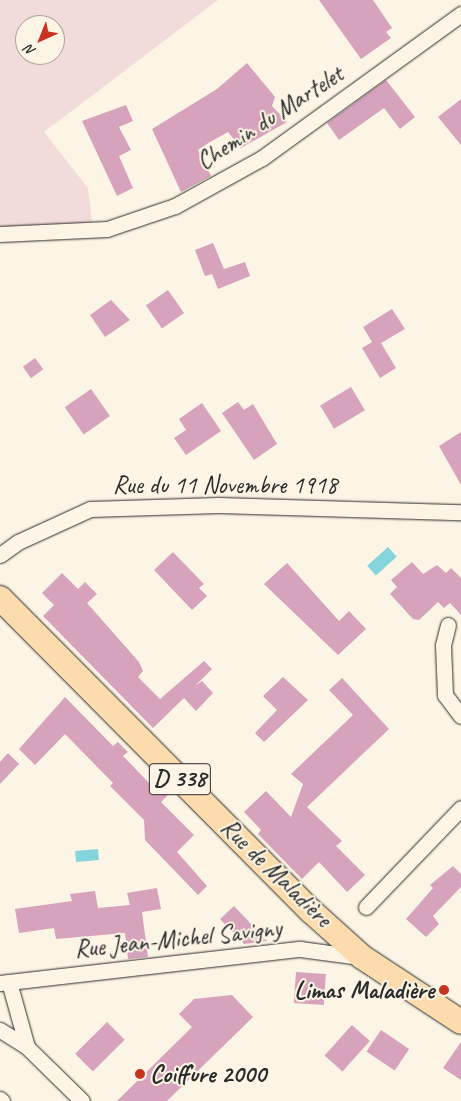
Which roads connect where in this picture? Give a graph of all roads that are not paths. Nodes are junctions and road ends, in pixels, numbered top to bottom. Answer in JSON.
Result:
{"nodes":[{"id":1,"x":461,"y":14,"type":"edge"},
{"id":2,"x":0,"y":234,"type":"edge"},
{"id":3,"x":461,"y":512,"type":"edge"},
{"id":4,"x":0,"y":556,"type":"edge"},
{"id":5,"x":0,"y":598,"type":"edge"},
{"id":6,"x":448,"y":625,"type":"dead end"},
{"id":7,"x":461,"y":716,"type":"edge"},
{"id":8,"x":461,"y":808,"type":"edge"},
{"id":9,"x":366,"y":907,"type":"dead end"},
{"id":10,"x":362,"y":957,"type":"junction"},
{"id":11,"x":5,"y":982,"type":"edge"},
{"id":12,"x":461,"y":1022,"type":"edge"},
{"id":13,"x":0,"y":1030,"type":"edge"},
{"id":14,"x":27,"y":1047,"type":"junction"},
{"id":15,"x":82,"y":1101,"type":"edge"}],
"edges":[{"from":1,"to":2,"type":"street","name":"Chemin du Martelet"},
{"from":3,"to":4,"type":"street","name":"Rue du 11 Novembre 1918"},
{"from":5,"to":10,"type":"main road","name":"Rue de Maladière","number":"D 338"},
{"from":6,"to":7,"type":"street"},
{"from":8,"to":9,"type":"street"},
{"from":10,"to":11,"type":"street","name":"Rue Jean-Michel Savigny"},
{"from":10,"to":12,"type":"main road","number":"D 338"},
{"from":11,"to":14,"type":"street"},
{"from":13,"to":14,"type":"street"},
{"from":14,"to":15,"type":"street"}]}
